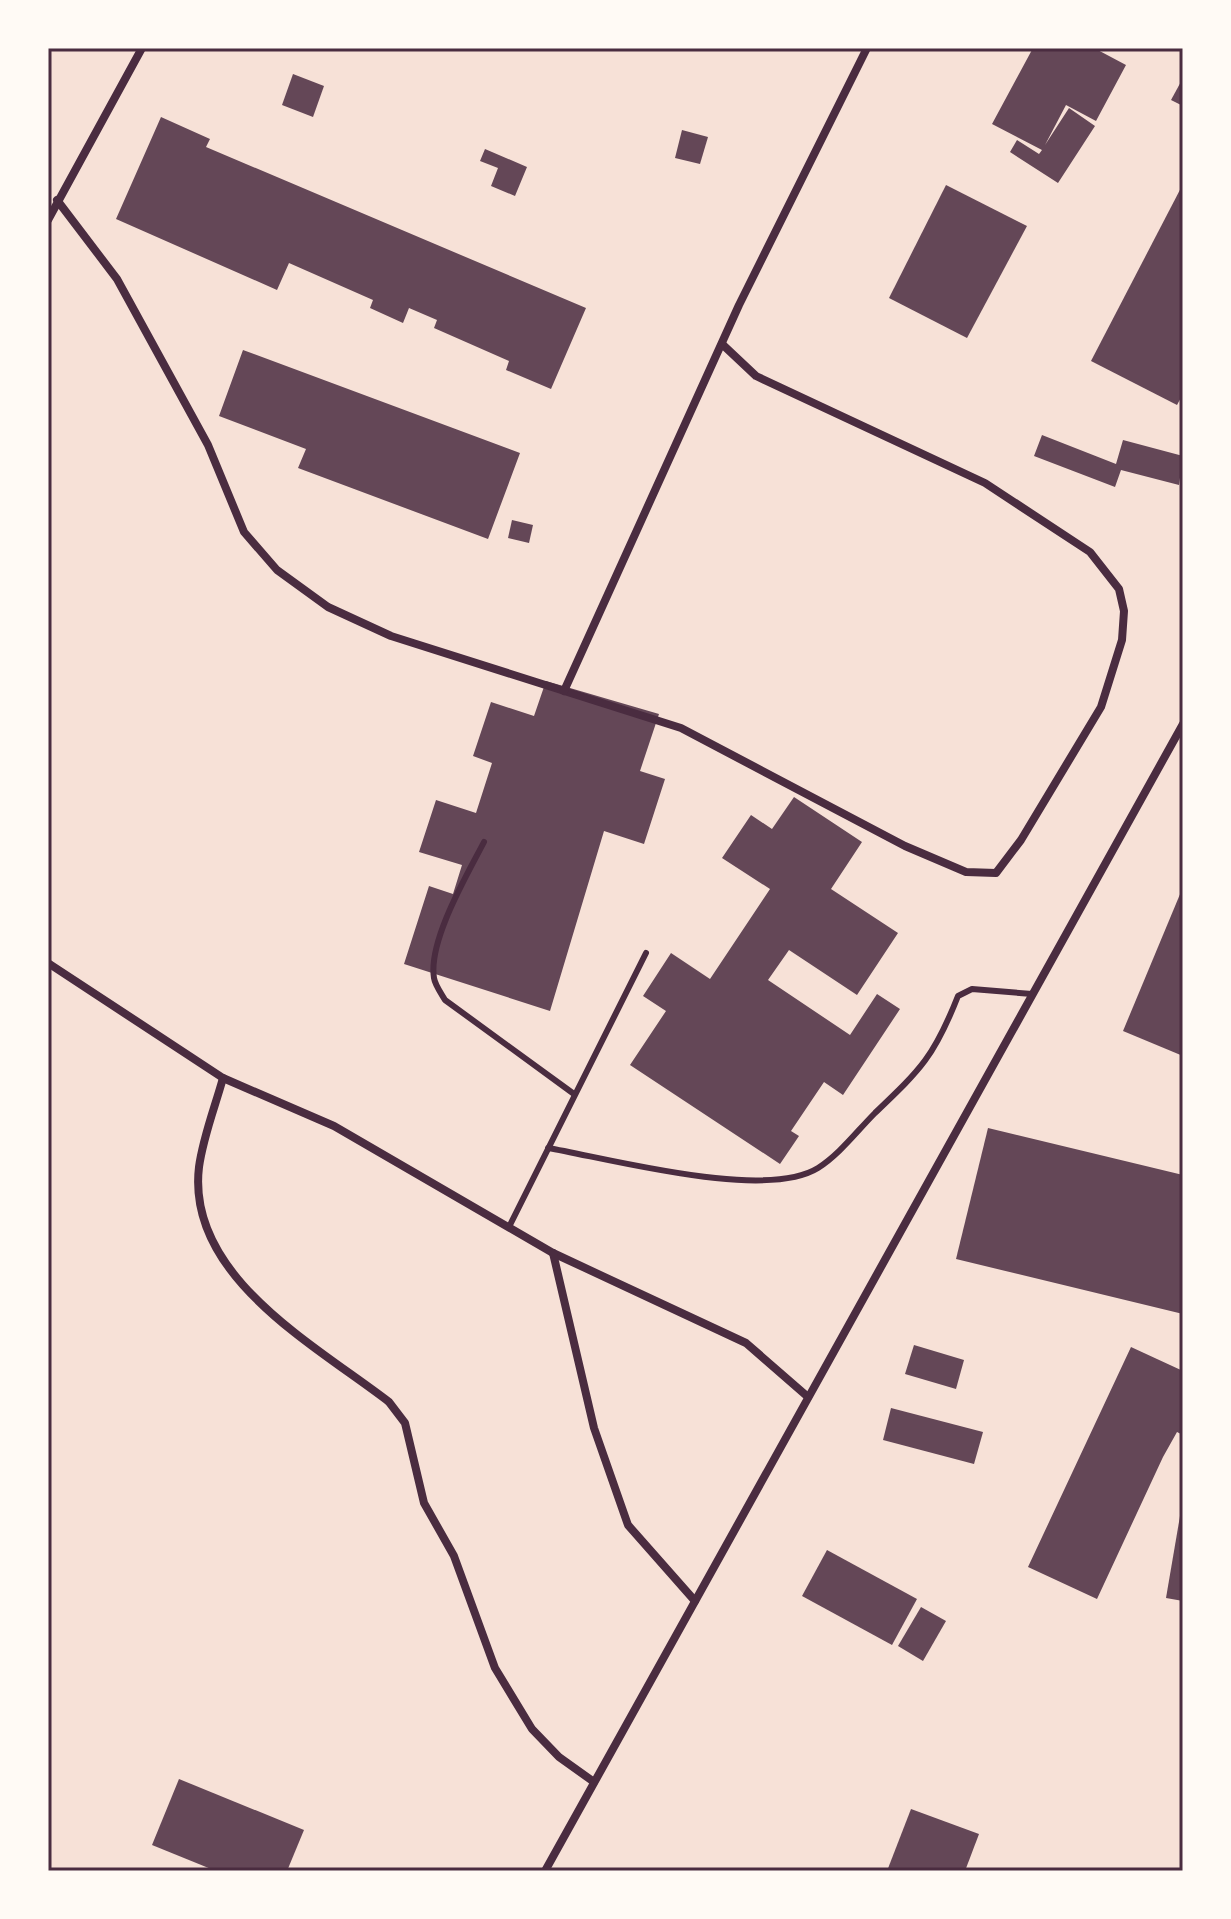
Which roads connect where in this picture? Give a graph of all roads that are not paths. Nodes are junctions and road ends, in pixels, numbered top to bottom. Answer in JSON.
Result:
{"nodes":[{"id":1,"x":142,"y":48,"type":"edge"},
{"id":2,"x":867,"y":48,"type":"edge"},
{"id":3,"x":57,"y":200,"type":"junction"},
{"id":4,"x":48,"y":220,"type":"edge"},
{"id":5,"x":722,"y":344,"type":"junction"},
{"id":6,"x":564,"y":691,"type":"junction"},
{"id":7,"x":1183,"y":724,"type":"edge"},
{"id":8,"x":484,"y":842,"type":"dead end"},
{"id":9,"x":646,"y":953,"type":"dead end"},
{"id":10,"x":48,"y":963,"type":"edge"},
{"id":11,"x":1032,"y":994,"type":"junction"},
{"id":12,"x":223,"y":1078,"type":"junction"},
{"id":13,"x":574,"y":1094,"type":"junction"},
{"id":14,"x":548,"y":1148,"type":"junction"},
{"id":15,"x":509,"y":1227,"type":"junction"},
{"id":16,"x":553,"y":1253,"type":"junction"},
{"id":17,"x":808,"y":1397,"type":"junction"},
{"id":18,"x":695,"y":1601,"type":"junction"},
{"id":19,"x":594,"y":1782,"type":"junction"},
{"id":20,"x":545,"y":1871,"type":"edge"}],
"edges":[{"from":1,"to":3,"type":"street"},
{"from":2,"to":5,"type":"street"},
{"from":3,"to":4,"type":"street"},
{"from":3,"to":6,"type":"street"},
{"from":5,"to":6,"type":"street"},
{"from":5,"to":6,"type":"street"},
{"from":7,"to":11,"type":"street"},
{"from":8,"to":13,"type":"lane"},
{"from":9,"to":13,"type":"lane"},
{"from":10,"to":12,"type":"street"},
{"from":11,"to":14,"type":"lane"},
{"from":11,"to":17,"type":"street"},
{"from":12,"to":15,"type":"street"},
{"from":12,"to":19,"type":"street"},
{"from":13,"to":14,"type":"lane"},
{"from":14,"to":15,"type":"lane"},
{"from":15,"to":16,"type":"street"},
{"from":16,"to":17,"type":"street"},
{"from":16,"to":18,"type":"street"},
{"from":17,"to":18,"type":"street"},
{"from":18,"to":19,"type":"street"},
{"from":19,"to":20,"type":"street"}]}
